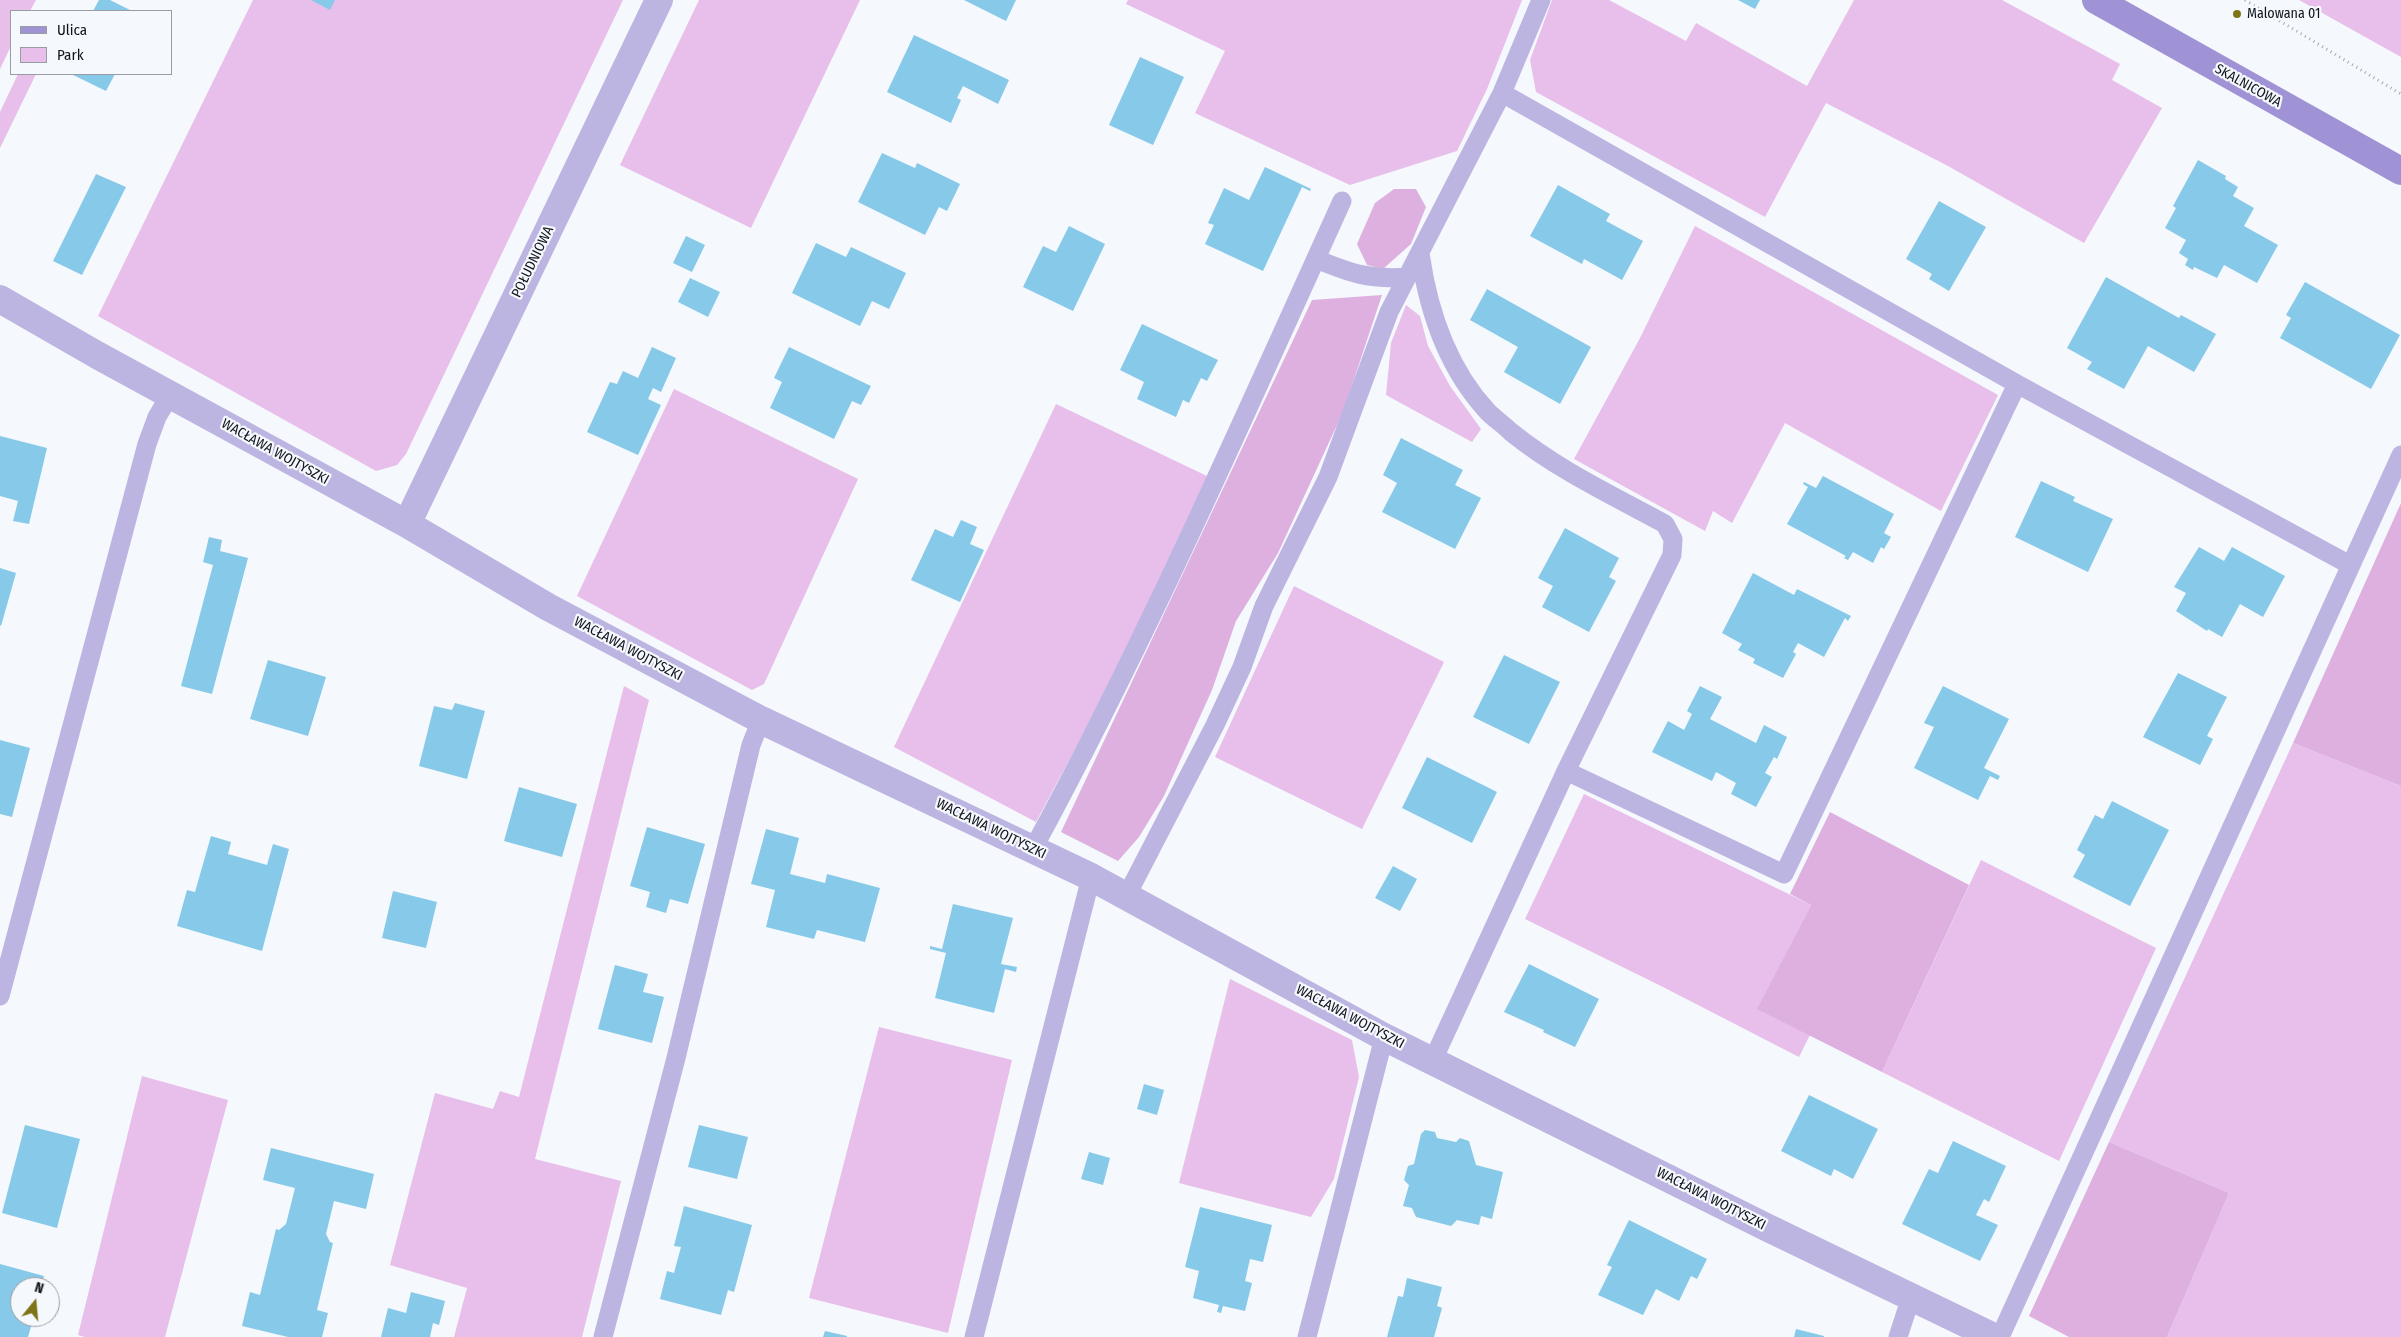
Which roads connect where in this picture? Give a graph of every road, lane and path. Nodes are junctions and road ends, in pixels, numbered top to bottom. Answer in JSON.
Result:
{"nodes":[{"id":1,"x":659,"y":0,"type":"edge"},
{"id":2,"x":1540,"y":0,"type":"edge"},
{"id":3,"x":2096,"y":0,"type":"edge"},
{"id":4,"x":2245,"y":0,"type":"edge"},
{"id":5,"x":1502,"y":93,"type":"junction"},
{"id":6,"x":2401,"y":94,"type":"edge"},
{"id":7,"x":2401,"y":171,"type":"edge"},
{"id":8,"x":1342,"y":201,"type":"dead end"},
{"id":9,"x":1420,"y":253,"type":"junction"},
{"id":10,"x":1316,"y":259,"type":"junction"},
{"id":11,"x":1407,"y":277,"type":"junction"},
{"id":12,"x":0,"y":299,"type":"edge"},
{"id":13,"x":2017,"y":384,"type":"junction"},
{"id":14,"x":170,"y":395,"type":"junction"},
{"id":15,"x":2401,"y":455,"type":"edge"},
{"id":16,"x":406,"y":524,"type":"junction"},
{"id":17,"x":2350,"y":565,"type":"junction"},
{"id":18,"x":761,"y":720,"type":"junction"},
{"id":19,"x":1566,"y":770,"type":"junction"},
{"id":20,"x":1033,"y":849,"type":"junction"},
{"id":21,"x":1091,"y":877,"type":"junction"},
{"id":22,"x":1127,"y":896,"type":"junction"},
{"id":23,"x":0,"y":996,"type":"edge"},
{"id":24,"x":1384,"y":1037,"type":"junction"},
{"id":25,"x":1433,"y":1060,"type":"junction"},
{"id":26,"x":1911,"y":1297,"type":"junction"},
{"id":27,"x":603,"y":1337,"type":"edge"},
{"id":28,"x":974,"y":1337,"type":"edge"},
{"id":29,"x":1307,"y":1337,"type":"edge"},
{"id":30,"x":1898,"y":1337,"type":"edge"},
{"id":31,"x":1994,"y":1337,"type":"edge"},
{"id":32,"x":2000,"y":1337,"type":"edge"}],
"edges":[{"from":1,"to":16,"type":"street","name":"POŁUDNIOWA"},
{"from":2,"to":5,"type":"lane"},
{"from":3,"to":7,"type":"street","name":"SKALNICOWA"},
{"from":4,"to":6,"type":"path"},
{"from":5,"to":9,"type":"lane"},
{"from":5,"to":13,"type":"lane"},
{"from":8,"to":10,"type":"lane"},
{"from":9,"to":11,"type":"lane"},
{"from":9,"to":19,"type":"lane"},
{"from":10,"to":11,"type":"lane"},
{"from":10,"to":20,"type":"lane"},
{"from":11,"to":22,"type":"lane"},
{"from":12,"to":14,"type":"street","name":"WACŁAWA WOJTYSZKI"},
{"from":13,"to":17,"type":"lane"},
{"from":13,"to":19,"type":"lane"},
{"from":14,"to":16,"type":"street","name":"WACŁAWA WOJTYSZKI"},
{"from":14,"to":23,"type":"lane"},
{"from":15,"to":17,"type":"lane"},
{"from":16,"to":18,"type":"street","name":"WACŁAWA WOJTYSZKI"},
{"from":17,"to":32,"type":"lane"},
{"from":18,"to":20,"type":"street","name":"WACŁAWA WOJTYSZKI"},
{"from":18,"to":27,"type":"lane"},
{"from":19,"to":25,"type":"lane"},
{"from":20,"to":21,"type":"street","name":"WACŁAWA WOJTYSZKI"},
{"from":21,"to":22,"type":"street","name":"WACŁAWA WOJTYSZKI"},
{"from":21,"to":28,"type":"lane"},
{"from":22,"to":24,"type":"street","name":"WACŁAWA WOJTYSZKI"},
{"from":24,"to":25,"type":"street","name":"WACŁAWA WOJTYSZKI"},
{"from":24,"to":29,"type":"lane"},
{"from":25,"to":26,"type":"street","name":"WACŁAWA WOJTYSZKI"},
{"from":26,"to":30,"type":"lane"},
{"from":26,"to":31,"type":"street","name":"WACŁAWA WOJTYSZKI"}]}
